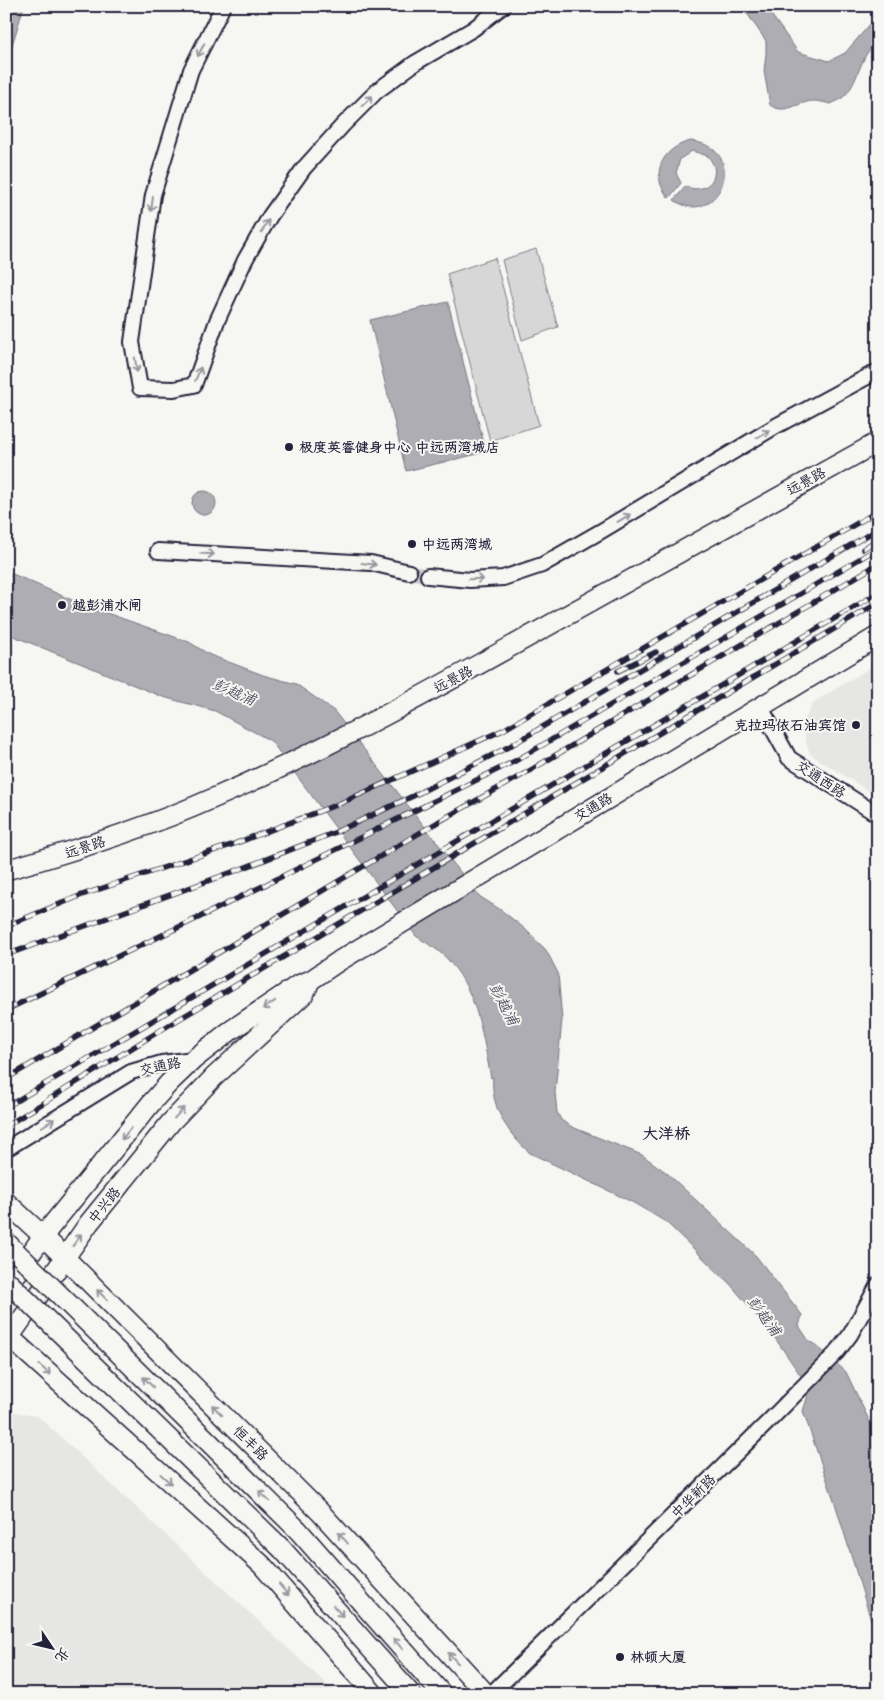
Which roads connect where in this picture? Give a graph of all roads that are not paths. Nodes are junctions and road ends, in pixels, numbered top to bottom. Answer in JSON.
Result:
{"nodes":[{"id":1,"x":223,"y":6,"type":"edge"},
{"id":2,"x":503,"y":6,"type":"edge"},
{"id":3,"x":878,"y":371,"type":"edge"},
{"id":4,"x":878,"y":442,"type":"edge"},
{"id":5,"x":158,"y":551,"type":"dead end"},
{"id":6,"x":409,"y":572,"type":"tunnel mouth"},
{"id":7,"x":428,"y":576,"type":"tunnel mouth"},
{"id":8,"x":878,"y":636,"type":"edge"},
{"id":9,"x":760,"y":706,"type":"junction"},
{"id":10,"x":878,"y":816,"type":"edge"},
{"id":11,"x":6,"y":870,"type":"edge"},
{"id":12,"x":310,"y":980,"type":"junction"},
{"id":13,"x":194,"y":1059,"type":"junction"},
{"id":14,"x":214,"y":1077,"type":"joint"},
{"id":15,"x":6,"y":1149,"type":"edge"},
{"id":16,"x":6,"y":1202,"type":"edge"},
{"id":17,"x":43,"y":1236,"type":"junction"},
{"id":18,"x":6,"y":1242,"type":"edge"},
{"id":19,"x":64,"y":1258,"type":"junction"},
{"id":20,"x":6,"y":1280,"type":"edge"},
{"id":21,"x":878,"y":1285,"type":"edge"},
{"id":22,"x":6,"y":1289,"type":"edge"},
{"id":23,"x":7,"y":1338,"type":"edge"},
{"id":24,"x":374,"y":1694,"type":"edge"},
{"id":25,"x":411,"y":1694,"type":"edge"},
{"id":26,"x":442,"y":1694,"type":"edge"},
{"id":27,"x":486,"y":1694,"type":"edge"},
{"id":28,"x":492,"y":1694,"type":"edge"}],
"edges":[{"from":1,"to":2,"type":"street","one_way":true},
{"from":7,"to":3,"type":"street","one_way":true},
{"from":4,"to":11,"type":"main road","name":"远景路"},
{"from":5,"to":6,"type":"street","one_way":true},
{"from":8,"to":9,"type":"main road","name":"交通路"},
{"from":9,"to":10,"type":"street","name":"交通西路"},
{"from":9,"to":12,"type":"main road","name":"交通路"},
{"from":12,"to":13,"type":"main road","name":"交通路","one_way":true},
{"from":12,"to":14,"type":"main road","name":"交通路"},
{"from":15,"to":13,"type":"street","name":"交通路","one_way":true},
{"from":13,"to":17,"type":"main road","name":"中兴路","one_way":true},
{"from":19,"to":14,"type":"main road","name":"中兴路","one_way":true},
{"from":16,"to":17,"type":"main road","name":"恒丰路"},
{"from":17,"to":19,"type":"main road","name":"恒丰路"},
{"from":17,"to":22,"type":"main road","name":"中兴路"},
{"from":26,"to":18,"type":"main road","name":"恒丰路","one_way":true,"bridge":true},
{"from":19,"to":23,"type":"main road","name":"中兴路"},
{"from":27,"to":19,"type":"main road","name":"恒丰路","one_way":true},
{"from":20,"to":25,"type":"main road","one_way":true,"bridge":true},
{"from":21,"to":28,"type":"street","name":"中华新路"},
{"from":23,"to":24,"type":"main road","one_way":true}]}
